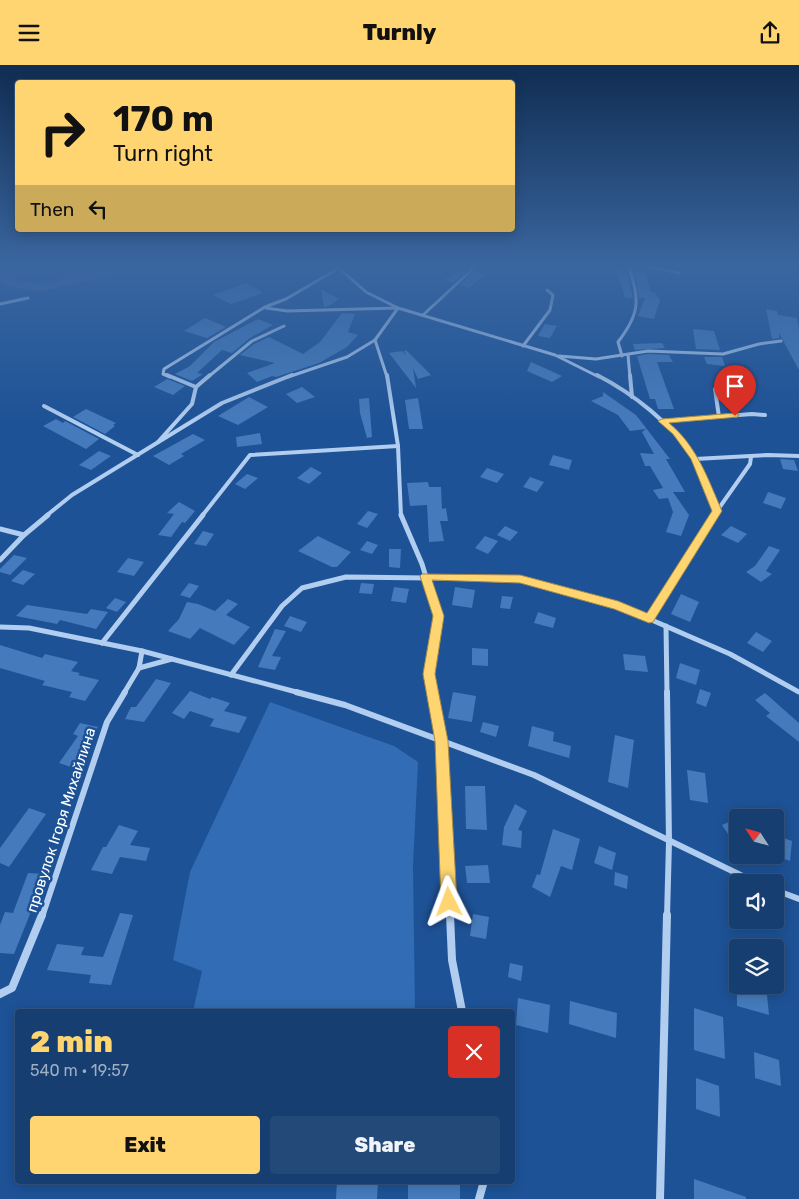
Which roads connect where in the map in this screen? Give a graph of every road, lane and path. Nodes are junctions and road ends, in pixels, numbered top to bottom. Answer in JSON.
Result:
{"nodes":[{"id":1,"x":246,"y":319,"type":"edge"},
{"id":2,"x":390,"y":319,"type":"edge"},
{"id":3,"x":436,"y":319,"type":"edge"},
{"id":4,"x":543,"y":319,"type":"edge"},
{"id":5,"x":634,"y":319,"type":"edge"},
{"id":6,"x":284,"y":326,"type":"dead end"},
{"id":7,"x":375,"y":340,"type":"junction"},
{"id":8,"x":781,"y":341,"type":"dead end"},
{"id":9,"x":523,"y":346,"type":"junction"},
{"id":10,"x":555,"y":355,"type":"junction"},
{"id":11,"x":628,"y":355,"type":"junction"},
{"id":12,"x":622,"y":356,"type":"junction"},
{"id":13,"x":196,"y":387,"type":"junction"},
{"id":14,"x":715,"y":389,"type":"dead end"},
{"id":15,"x":632,"y":397,"type":"junction"},
{"id":16,"x":44,"y":406,"type":"dead end"},
{"id":17,"x":765,"y":415,"type":"dead end"},
{"id":18,"x":719,"y":417,"type":"junction"},
{"id":19,"x":662,"y":421,"type":"junction"},
{"id":20,"x":155,"y":446,"type":"junction"},
{"id":21,"x":398,"y":446,"type":"junction"},
{"id":22,"x":138,"y":455,"type":"junction"},
{"id":23,"x":799,"y":456,"type":"edge"},
{"id":24,"x":751,"y":457,"type":"junction"},
{"id":25,"x":695,"y":459,"type":"junction"},
{"id":26,"x":717,"y":511,"type":"junction"},
{"id":27,"x":0,"y":529,"type":"edge"},
{"id":28,"x":24,"y":535,"type":"junction"},
{"id":29,"x":0,"y":560,"type":"edge"},
{"id":30,"x":426,"y":576,"type":"junction"},
{"id":31,"x":649,"y":619,"type":"junction"},
{"id":32,"x":666,"y":626,"type":"junction"},
{"id":33,"x":0,"y":627,"type":"edge"},
{"id":34,"x":102,"y":643,"type":"junction"},
{"id":35,"x":142,"y":651,"type":"junction"},
{"id":36,"x":172,"y":659,"type":"junction"},
{"id":37,"x":139,"y":668,"type":"junction"},
{"id":38,"x":232,"y":675,"type":"junction"},
{"id":39,"x":799,"y":686,"type":"edge"},
{"id":40,"x":793,"y":689,"type":"junction"},
{"id":41,"x":799,"y":692,"type":"edge"},
{"id":42,"x":441,"y":741,"type":"junction"},
{"id":43,"x":669,"y":842,"type":"junction"},
{"id":44,"x":738,"y":874,"type":"edge"},
{"id":45,"x":784,"y":893,"type":"edge"},
{"id":46,"x":799,"y":899,"type":"edge"},
{"id":47,"x":0,"y":994,"type":"edge"},
{"id":48,"x":462,"y":1009,"type":"edge"},
{"id":49,"x":483,"y":1184,"type":"edge"},
{"id":50,"x":479,"y":1199,"type":"edge"},
{"id":51,"x":660,"y":1199,"type":"edge"}],
"edges":[{"from":1,"to":13,"type":"street"},
{"from":2,"to":7,"type":"street"},
{"from":3,"to":9,"type":"street"},
{"from":4,"to":9,"type":"street"},
{"from":5,"to":12,"type":"street"},
{"from":6,"to":13,"type":"street"},
{"from":7,"to":20,"type":"street"},
{"from":7,"to":21,"type":"street"},
{"from":8,"to":11,"type":"street"},
{"from":9,"to":10,"type":"street"},
{"from":10,"to":12,"type":"street"},
{"from":10,"to":15,"type":"street"},
{"from":11,"to":12,"type":"street"},
{"from":11,"to":15,"type":"street"},
{"from":13,"to":20,"type":"street"},
{"from":14,"to":18,"type":"street"},
{"from":15,"to":19,"type":"street"},
{"from":16,"to":22,"type":"street"},
{"from":17,"to":18,"type":"street"},
{"from":18,"to":19,"type":"street"},
{"from":19,"to":25,"type":"street"},
{"from":20,"to":22,"type":"street"},
{"from":21,"to":30,"type":"street"},
{"from":21,"to":34,"type":"street"},
{"from":22,"to":28,"type":"street"},
{"from":23,"to":24,"type":"street"},
{"from":24,"to":25,"type":"street"},
{"from":24,"to":26,"type":"street"},
{"from":25,"to":26,"type":"street"},
{"from":26,"to":31,"type":"street"},
{"from":27,"to":28,"type":"street"},
{"from":28,"to":29,"type":"street"},
{"from":30,"to":31,"type":"street"},
{"from":30,"to":38,"type":"street"},
{"from":30,"to":42,"type":"street"},
{"from":31,"to":32,"type":"street"},
{"from":32,"to":40,"type":"street"},
{"from":32,"to":43,"type":"street"},
{"from":33,"to":34,"type":"street"},
{"from":34,"to":35,"type":"street"},
{"from":35,"to":36,"type":"street"},
{"from":35,"to":37,"type":"street","name":"провулок Ігоря Михайлина"},
{"from":36,"to":37,"type":"street"},
{"from":36,"to":38,"type":"street"},
{"from":37,"to":47,"type":"street","name":"провулок Ігоря Михайлина"},
{"from":38,"to":42,"type":"street"},
{"from":39,"to":40,"type":"street"},
{"from":40,"to":41,"type":"street"},
{"from":42,"to":43,"type":"street"},
{"from":42,"to":48,"type":"street"},
{"from":43,"to":44,"type":"street"},
{"from":43,"to":51,"type":"street"},
{"from":45,"to":46,"type":"street"},
{"from":49,"to":50,"type":"street"}]}
